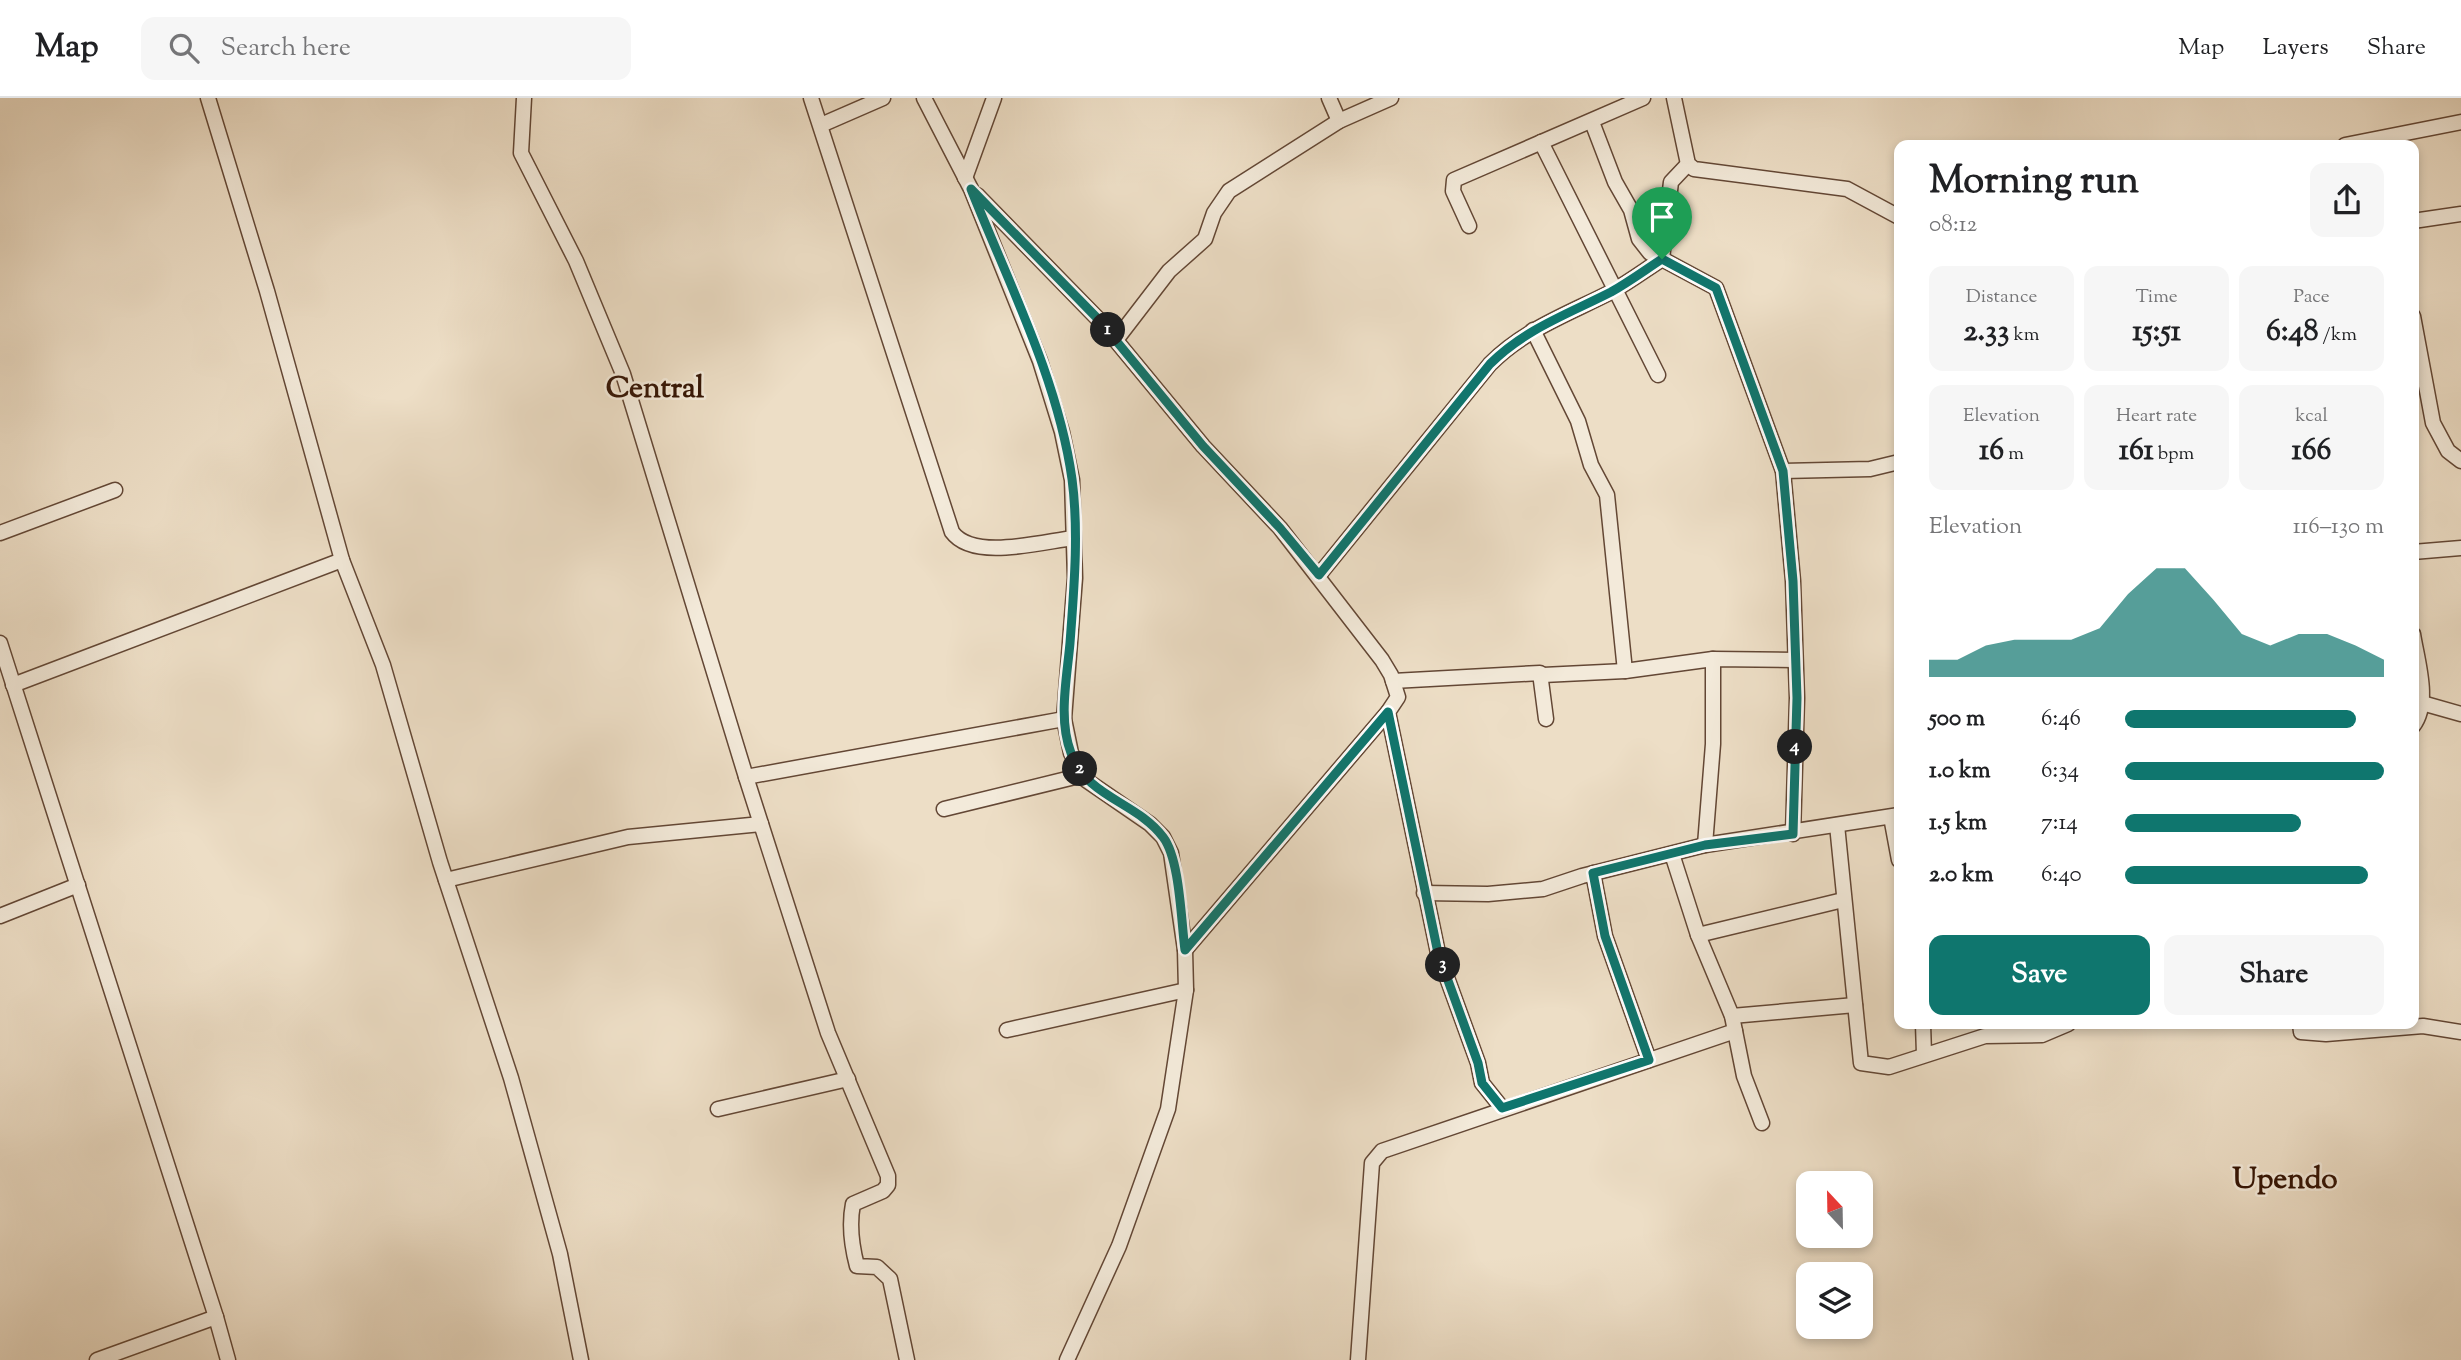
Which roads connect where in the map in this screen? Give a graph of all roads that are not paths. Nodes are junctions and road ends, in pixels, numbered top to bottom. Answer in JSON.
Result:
{"nodes":[{"id":1,"x":208,"y":98,"type":"edge"},
{"id":2,"x":524,"y":98,"type":"edge"},
{"id":3,"x":811,"y":98,"type":"edge"},
{"id":4,"x":883,"y":98,"type":"edge"},
{"id":5,"x":924,"y":98,"type":"edge"},
{"id":6,"x":995,"y":98,"type":"edge"},
{"id":7,"x":1329,"y":98,"type":"edge"},
{"id":8,"x":1391,"y":98,"type":"edge"},
{"id":9,"x":1643,"y":98,"type":"edge"},
{"id":10,"x":1674,"y":98,"type":"edge"},
{"id":11,"x":1339,"y":121,"type":"junction"},
{"id":12,"x":1592,"y":122,"type":"junction"},
{"id":13,"x":2461,"y":122,"type":"edge"},
{"id":14,"x":821,"y":125,"type":"junction"},
{"id":15,"x":2399,"y":140,"type":"edge"},
{"id":16,"x":1541,"y":142,"type":"junction"},
{"id":17,"x":1688,"y":164,"type":"junction"},
{"id":18,"x":968,"y":184,"type":"junction"},
{"id":19,"x":1894,"y":214,"type":"edge"},
{"id":20,"x":2461,"y":214,"type":"edge"},
{"id":21,"x":2419,"y":220,"type":"edge"},
{"id":22,"x":1469,"y":226,"type":"dead end"},
{"id":23,"x":1662,"y":259,"type":"junction"},
{"id":24,"x":1613,"y":291,"type":"junction"},
{"id":25,"x":1533,"y":330,"type":"junction"},
{"id":26,"x":1116,"y":340,"type":"junction"},
{"id":27,"x":2419,"y":348,"type":"edge"},
{"id":28,"x":1658,"y":375,"type":"dead end"},
{"id":29,"x":2461,"y":461,"type":"edge"},
{"id":30,"x":1894,"y":462,"type":"edge"},
{"id":31,"x":1783,"y":471,"type":"junction"},
{"id":32,"x":115,"y":490,"type":"dead end"},
{"id":33,"x":0,"y":533,"type":"edge"},
{"id":34,"x":1073,"y":538,"type":"junction"},
{"id":35,"x":2461,"y":548,"type":"edge"},
{"id":36,"x":2419,"y":552,"type":"edge"},
{"id":37,"x":342,"y":560,"type":"junction"},
{"id":38,"x":1319,"y":575,"type":"junction"},
{"id":39,"x":0,"y":643,"type":"edge"},
{"id":40,"x":1713,"y":659,"type":"junction"},
{"id":41,"x":1795,"y":660,"type":"junction"},
{"id":42,"x":1625,"y":671,"type":"junction"},
{"id":43,"x":1543,"y":676,"type":"junction"},
{"id":44,"x":2419,"y":680,"type":"edge"},
{"id":45,"x":1393,"y":681,"type":"junction"},
{"id":46,"x":13,"y":685,"type":"junction"},
{"id":47,"x":2422,"y":703,"type":"junction"},
{"id":48,"x":1388,"y":712,"type":"junction"},
{"id":49,"x":2461,"y":714,"type":"edge"},
{"id":50,"x":1064,"y":719,"type":"junction"},
{"id":51,"x":1546,"y":719,"type":"dead end"},
{"id":52,"x":2419,"y":719,"type":"edge"},
{"id":53,"x":1083,"y":775,"type":"junction"},
{"id":54,"x":746,"y":777,"type":"junction"},
{"id":55,"x":944,"y":809,"type":"dead end"},
{"id":56,"x":1894,"y":816,"type":"edge"},
{"id":57,"x":761,"y":824,"type":"junction"},
{"id":58,"x":1837,"y":825,"type":"junction"},
{"id":59,"x":1793,"y":834,"type":"junction"},
{"id":60,"x":1705,"y":845,"type":"junction"},
{"id":61,"x":1672,"y":854,"type":"junction"},
{"id":62,"x":1593,"y":873,"type":"junction"},
{"id":63,"x":446,"y":880,"type":"junction"},
{"id":64,"x":78,"y":885,"type":"junction"},
{"id":65,"x":1424,"y":893,"type":"junction"},
{"id":66,"x":1843,"y":900,"type":"junction"},
{"id":67,"x":0,"y":916,"type":"edge"},
{"id":68,"x":1698,"y":935,"type":"junction"},
{"id":69,"x":1185,"y":950,"type":"junction"},
{"id":70,"x":1186,"y":990,"type":"junction"},
{"id":71,"x":1855,"y":1005,"type":"junction"},
{"id":72,"x":1733,"y":1024,"type":"junction"},
{"id":73,"x":2419,"y":1026,"type":"edge"},
{"id":74,"x":1923,"y":1029,"type":"edge"},
{"id":75,"x":2056,"y":1029,"type":"edge"},
{"id":76,"x":2301,"y":1029,"type":"edge"},
{"id":77,"x":2387,"y":1029,"type":"edge"},
{"id":78,"x":1007,"y":1030,"type":"dead end"},
{"id":79,"x":1985,"y":1030,"type":"edge"},
{"id":80,"x":2461,"y":1032,"type":"edge"},
{"id":81,"x":1924,"y":1054,"type":"junction"},
{"id":82,"x":1649,"y":1060,"type":"junction"},
{"id":83,"x":848,"y":1079,"type":"junction"},
{"id":84,"x":1502,"y":1108,"type":"junction"},
{"id":85,"x":718,"y":1109,"type":"dead end"},
{"id":86,"x":1762,"y":1123,"type":"dead end"},
{"id":87,"x":216,"y":1317,"type":"junction"},
{"id":88,"x":97,"y":1360,"type":"edge"},
{"id":89,"x":228,"y":1360,"type":"edge"},
{"id":90,"x":581,"y":1360,"type":"edge"},
{"id":91,"x":906,"y":1360,"type":"edge"},
{"id":92,"x":1067,"y":1360,"type":"edge"},
{"id":93,"x":1358,"y":1360,"type":"edge"}],
"edges":[{"from":1,"to":37,"type":"street"},
{"from":2,"to":54,"type":"street"},
{"from":3,"to":14,"type":"street"},
{"from":4,"to":14,"type":"street"},
{"from":5,"to":18,"type":"street"},
{"from":6,"to":18,"type":"street"},
{"from":7,"to":11,"type":"street"},
{"from":8,"to":11,"type":"street"},
{"from":9,"to":12,"type":"street"},
{"from":10,"to":17,"type":"street"},
{"from":11,"to":26,"type":"street"},
{"from":12,"to":16,"type":"street"},
{"from":12,"to":23,"type":"street"},
{"from":13,"to":15,"type":"street"},
{"from":14,"to":34,"type":"street"},
{"from":16,"to":22,"type":"street"},
{"from":16,"to":24,"type":"street"},
{"from":17,"to":19,"type":"street"},
{"from":17,"to":23,"type":"street"},
{"from":18,"to":26,"type":"street"},
{"from":18,"to":34,"type":"street"},
{"from":20,"to":21,"type":"street"},
{"from":23,"to":24,"type":"street"},
{"from":23,"to":31,"type":"street"},
{"from":24,"to":25,"type":"street"},
{"from":24,"to":28,"type":"street"},
{"from":25,"to":38,"type":"street"},
{"from":25,"to":42,"type":"street"},
{"from":26,"to":38,"type":"street"},
{"from":27,"to":29,"type":"street"},
{"from":30,"to":31,"type":"street"},
{"from":31,"to":41,"type":"street"},
{"from":32,"to":33,"type":"street"},
{"from":34,"to":50,"type":"street"},
{"from":35,"to":36,"type":"street"},
{"from":37,"to":46,"type":"street"},
{"from":37,"to":63,"type":"street"},
{"from":38,"to":45,"type":"street"},
{"from":39,"to":46,"type":"street"},
{"from":40,"to":41,"type":"street"},
{"from":40,"to":42,"type":"street"},
{"from":40,"to":60,"type":"street"},
{"from":41,"to":59,"type":"street"},
{"from":42,"to":43,"type":"street"},
{"from":43,"to":45,"type":"street"},
{"from":43,"to":51,"type":"street"},
{"from":44,"to":47,"type":"street"},
{"from":45,"to":48,"type":"street"},
{"from":46,"to":64,"type":"street"},
{"from":47,"to":49,"type":"street"},
{"from":47,"to":52,"type":"street"},
{"from":48,"to":65,"type":"street"},
{"from":48,"to":69,"type":"street"},
{"from":50,"to":53,"type":"street"},
{"from":50,"to":54,"type":"street"},
{"from":53,"to":55,"type":"street"},
{"from":53,"to":69,"type":"street"},
{"from":54,"to":57,"type":"street"},
{"from":56,"to":58,"type":"street"},
{"from":57,"to":63,"type":"street"},
{"from":57,"to":83,"type":"street"},
{"from":58,"to":59,"type":"street"},
{"from":58,"to":66,"type":"street"},
{"from":59,"to":60,"type":"street"},
{"from":60,"to":61,"type":"street"},
{"from":61,"to":62,"type":"street"},
{"from":61,"to":68,"type":"street"},
{"from":62,"to":65,"type":"street"},
{"from":62,"to":82,"type":"street"},
{"from":63,"to":90,"type":"street"},
{"from":64,"to":67,"type":"street"},
{"from":64,"to":87,"type":"street"},
{"from":65,"to":84,"type":"street"},
{"from":66,"to":68,"type":"street"},
{"from":66,"to":71,"type":"street"},
{"from":68,"to":72,"type":"street"},
{"from":69,"to":70,"type":"street"},
{"from":70,"to":78,"type":"street"},
{"from":70,"to":92,"type":"street"},
{"from":71,"to":72,"type":"street"},
{"from":71,"to":81,"type":"street"},
{"from":72,"to":82,"type":"street"},
{"from":72,"to":86,"type":"street"},
{"from":73,"to":80,"type":"street"},
{"from":74,"to":81,"type":"street"},
{"from":75,"to":79,"type":"street"},
{"from":76,"to":77,"type":"street"},
{"from":79,"to":81,"type":"street"},
{"from":82,"to":84,"type":"street"},
{"from":83,"to":85,"type":"street"},
{"from":83,"to":91,"type":"street"},
{"from":84,"to":93,"type":"street"},
{"from":87,"to":88,"type":"street"},
{"from":87,"to":89,"type":"street"}]}
